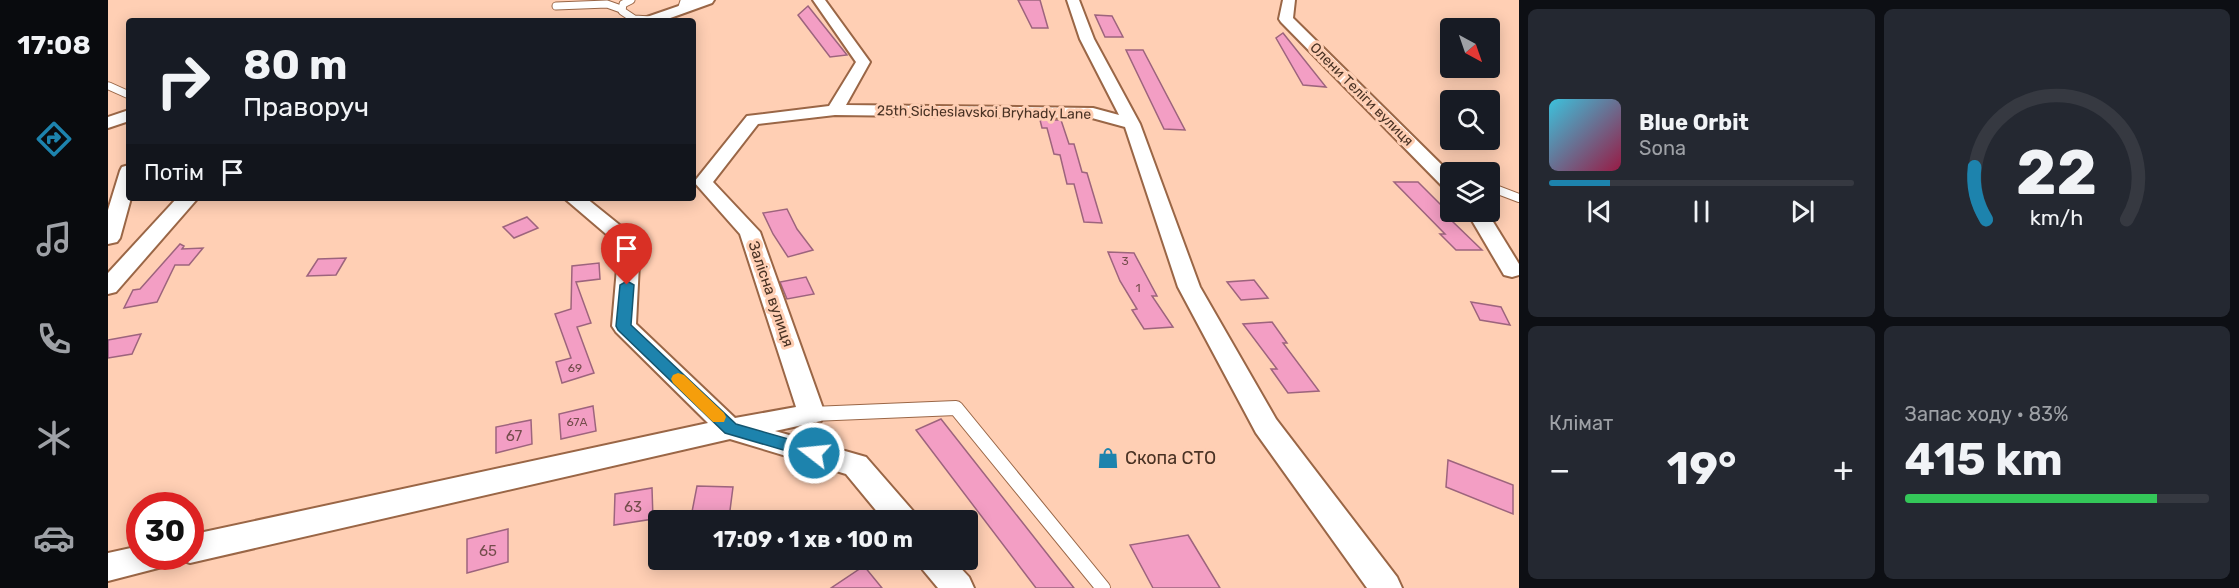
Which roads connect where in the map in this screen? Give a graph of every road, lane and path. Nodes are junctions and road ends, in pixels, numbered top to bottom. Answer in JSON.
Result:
{"nodes":[{"id":1,"x":631,"y":0,"type":"edge"},
{"id":2,"x":819,"y":0,"type":"edge"},
{"id":3,"x":1073,"y":0,"type":"edge"},
{"id":4,"x":1289,"y":0,"type":"edge"},
{"id":5,"x":692,"y":3,"type":"edge"},
{"id":6,"x":556,"y":6,"type":"dead end"},
{"id":7,"x":621,"y":10,"type":"junction"},
{"id":8,"x":617,"y":18,"type":"edge"},
{"id":9,"x":633,"y":18,"type":"edge"},
{"id":10,"x":657,"y":18,"type":"edge"},
{"id":11,"x":109,"y":86,"type":"edge"},
{"id":12,"x":126,"y":93,"type":"edge"},
{"id":13,"x":835,"y":110,"type":"junction"},
{"id":14,"x":126,"y":116,"type":"edge"},
{"id":15,"x":108,"y":123,"type":"edge"},
{"id":16,"x":1132,"y":124,"type":"junction"},
{"id":17,"x":1440,"y":166,"type":"edge"},
{"id":18,"x":126,"y":181,"type":"edge"},
{"id":19,"x":1500,"y":191,"type":"edge"},
{"id":20,"x":1519,"y":198,"type":"edge"},
{"id":21,"x":185,"y":201,"type":"edge"},
{"id":22,"x":578,"y":201,"type":"edge"},
{"id":23,"x":1484,"y":222,"type":"edge"},
{"id":24,"x":109,"y":237,"type":"edge"},
{"id":25,"x":127,"y":264,"type":"junction"},
{"id":26,"x":1517,"y":271,"type":"edge"},
{"id":27,"x":108,"y":287,"type":"edge"},
{"id":28,"x":813,"y":414,"type":"junction"},
{"id":29,"x":730,"y":429,"type":"junction"},
{"id":30,"x":894,"y":510,"type":"edge"},
{"id":31,"x":204,"y":546,"type":"edge"},
{"id":32,"x":126,"y":563,"type":"edge"},
{"id":33,"x":108,"y":567,"type":"edge"},
{"id":34,"x":943,"y":570,"type":"edge"},
{"id":35,"x":958,"y":588,"type":"edge"},
{"id":36,"x":1103,"y":588,"type":"edge"},
{"id":37,"x":1386,"y":588,"type":"edge"}],
"edges":[{"from":1,"to":7,"type":"lane"},
{"from":2,"to":13,"type":"street"},
{"from":3,"to":16,"type":"street"},
{"from":4,"to":17,"type":"street","name":"Олени Теліги вулиця"},
{"from":5,"to":10,"type":"street"},
{"from":6,"to":7,"type":"lane"},
{"from":7,"to":8,"type":"lane"},
{"from":7,"to":9,"type":"lane"},
{"from":11,"to":12,"type":"lane"},
{"from":13,"to":16,"type":"street","name":"25th Sicheslavskoi Bryhady Lane"},
{"from":13,"to":28,"type":"street","name":"Залісна вулиця"},
{"from":14,"to":15,"type":"street"},
{"from":16,"to":37,"type":"street"},
{"from":18,"to":24,"type":"street"},
{"from":19,"to":20,"type":"lane"},
{"from":21,"to":25,"type":"street"},
{"from":22,"to":29,"type":"street"},
{"from":23,"to":26,"type":"street"},
{"from":24,"to":25,"type":"street"},
{"from":25,"to":27,"type":"street"},
{"from":28,"to":29,"type":"street"},
{"from":28,"to":36,"type":"lane"},
{"from":29,"to":30,"type":"street"},
{"from":29,"to":31,"type":"street"},
{"from":32,"to":33,"type":"street"},
{"from":34,"to":35,"type":"street"}]}
